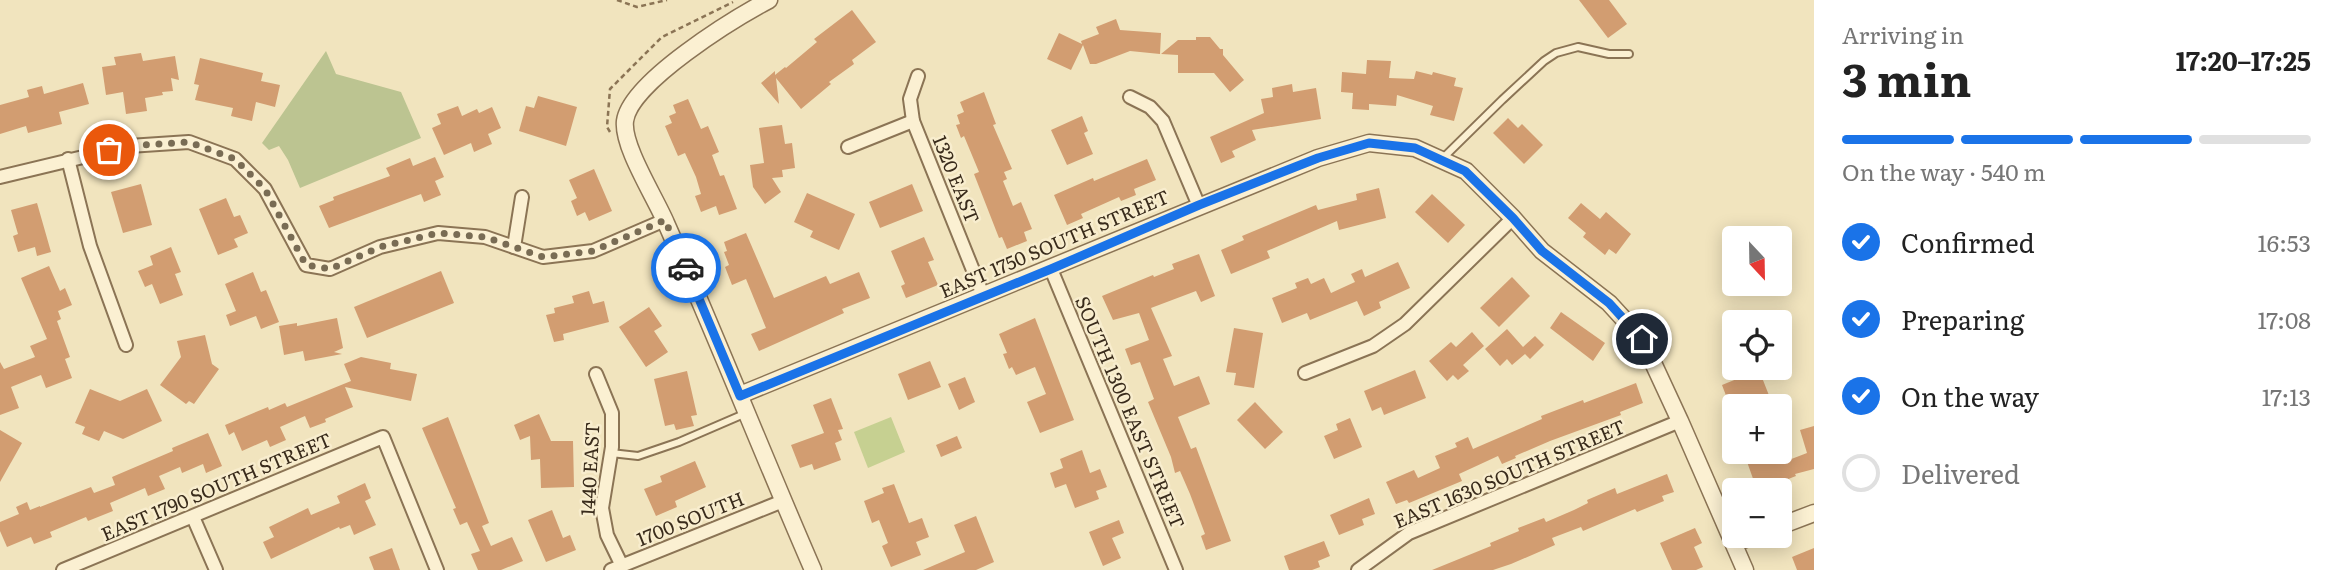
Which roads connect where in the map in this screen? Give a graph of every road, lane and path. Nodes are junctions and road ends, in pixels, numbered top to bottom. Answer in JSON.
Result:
{"nodes":[{"id":1,"x":617,"y":0,"type":"edge"},
{"id":2,"x":667,"y":0,"type":"edge"},
{"id":3,"x":769,"y":0,"type":"edge"},
{"id":4,"x":1629,"y":54,"type":"dead end"},
{"id":5,"x":918,"y":76,"type":"dead end"},
{"id":6,"x":1130,"y":97,"type":"dead end"},
{"id":7,"x":913,"y":121,"type":"junction"},
{"id":8,"x":848,"y":147,"type":"dead end"},
{"id":9,"x":68,"y":159,"type":"junction"},
{"id":10,"x":1441,"y":160,"type":"junction"},
{"id":11,"x":0,"y":177,"type":"edge"},
{"id":12,"x":522,"y":197,"type":"dead end"},
{"id":13,"x":1199,"y":205,"type":"junction"},
{"id":14,"x":1513,"y":218,"type":"junction"},
{"id":15,"x":665,"y":220,"type":"junction"},
{"id":16,"x":514,"y":247,"type":"junction"},
{"id":17,"x":1051,"y":269,"type":"junction"},
{"id":18,"x":983,"y":295,"type":"junction"},
{"id":19,"x":126,"y":345,"type":"dead end"},
{"id":20,"x":1305,"y":373,"type":"dead end"},
{"id":21,"x":596,"y":374,"type":"dead end"},
{"id":22,"x":740,"y":396,"type":"junction"},
{"id":23,"x":747,"y":413,"type":"junction"},
{"id":24,"x":1680,"y":421,"type":"junction"},
{"id":25,"x":611,"y":453,"type":"junction"},
{"id":26,"x":783,"y":501,"type":"junction"},
{"id":27,"x":1814,"y":513,"type":"edge"},
{"id":28,"x":1722,"y":516,"type":"edge"},
{"id":29,"x":193,"y":517,"type":"junction"},
{"id":30,"x":1792,"y":521,"type":"edge"},
{"id":31,"x":1736,"y":548,"type":"edge"},
{"id":32,"x":1366,"y":567,"type":"edge"},
{"id":33,"x":619,"y":569,"type":"edge"},
{"id":34,"x":63,"y":570,"type":"edge"},
{"id":35,"x":215,"y":570,"type":"edge"},
{"id":36,"x":437,"y":570,"type":"edge"},
{"id":37,"x":813,"y":570,"type":"edge"},
{"id":38,"x":1176,"y":570,"type":"edge"},
{"id":39,"x":1745,"y":570,"type":"edge"}],
"edges":[{"from":1,"to":2,"type":"path"},
{"from":3,"to":15,"type":"street"},
{"from":4,"to":10,"type":"lane"},
{"from":5,"to":7,"type":"street","name":"1320 EAST"},
{"from":6,"to":13,"type":"street"},
{"from":7,"to":8,"type":"street"},
{"from":7,"to":18,"type":"street","name":"1320 EAST"},
{"from":9,"to":11,"type":"street"},
{"from":9,"to":16,"type":"street"},
{"from":9,"to":19,"type":"street"},
{"from":10,"to":13,"type":"street","name":"EAST 1750 SOUTH STREET"},
{"from":10,"to":14,"type":"street","name":"EAST 1750 SOUTH STREET"},
{"from":12,"to":16,"type":"street"},
{"from":13,"to":17,"type":"street","name":"EAST 1750 SOUTH STREET"},
{"from":14,"to":20,"type":"street"},
{"from":14,"to":24,"type":"street","name":"EAST 1750 SOUTH STREET"},
{"from":15,"to":16,"type":"street"},
{"from":15,"to":22,"type":"street"},
{"from":17,"to":18,"type":"street","name":"EAST 1750 SOUTH STREET"},
{"from":17,"to":38,"type":"street","name":"SOUTH 1300 EAST STREET"},
{"from":18,"to":22,"type":"street","name":"EAST 1750 SOUTH STREET"},
{"from":21,"to":25,"type":"street","name":"1440 EAST"},
{"from":22,"to":23,"type":"street"},
{"from":23,"to":25,"type":"lane"},
{"from":23,"to":26,"type":"street"},
{"from":24,"to":28,"type":"street","name":"EAST 1750 SOUTH STREET"},
{"from":24,"to":32,"type":"street","name":"EAST 1630 SOUTH STREET"},
{"from":25,"to":33,"type":"street","name":"1440 EAST"},
{"from":26,"to":33,"type":"street","name":"1700 SOUTH"},
{"from":26,"to":37,"type":"street"},
{"from":27,"to":30,"type":"street"},
{"from":29,"to":34,"type":"street","name":"EAST 1790 SOUTH STREET"},
{"from":29,"to":35,"type":"street"},
{"from":29,"to":36,"type":"street","name":"EAST 1790 SOUTH STREET"},
{"from":31,"to":39,"type":"street","name":"EAST 1750 SOUTH STREET"}]}
